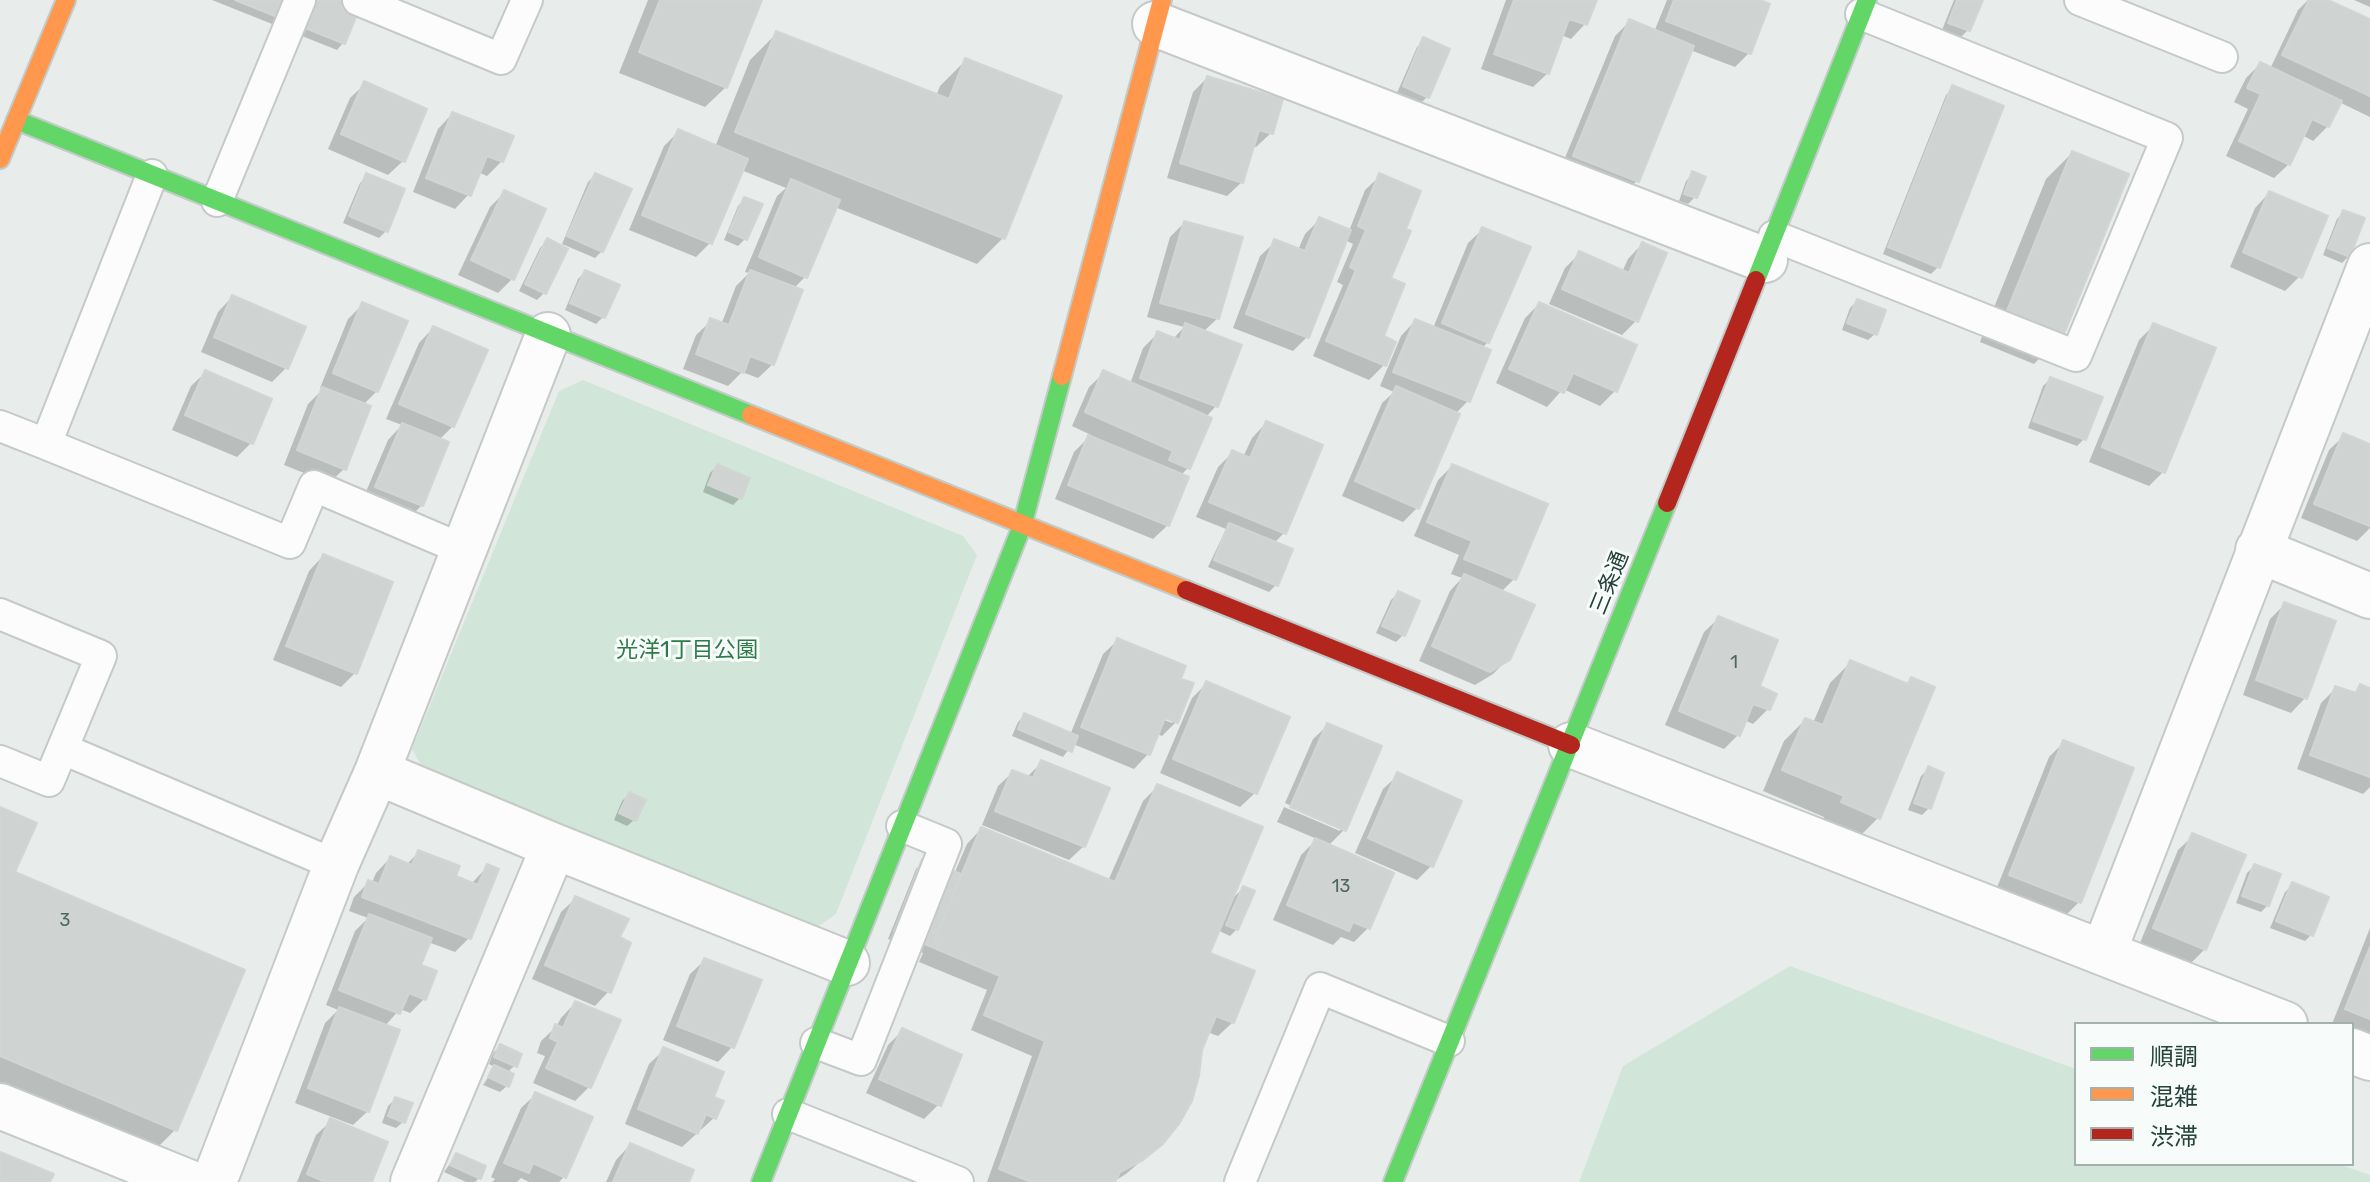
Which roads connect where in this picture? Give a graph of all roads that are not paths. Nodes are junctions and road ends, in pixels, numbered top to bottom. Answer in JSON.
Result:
{"nodes":[{"id":1,"x":66,"y":0,"type":"edge"},
{"id":2,"x":300,"y":0,"type":"edge"},
{"id":3,"x":358,"y":0,"type":"edge"},
{"id":4,"x":527,"y":0,"type":"edge"},
{"id":5,"x":2080,"y":0,"type":"edge"},
{"id":6,"x":1864,"y":7,"type":"edge"},
{"id":7,"x":1159,"y":12,"type":"edge"},
{"id":8,"x":2222,"y":57,"type":"dead end"},
{"id":9,"x":8,"y":116,"type":"edge"},
{"id":10,"x":0,"y":159,"type":"edge"},
{"id":11,"x":152,"y":175,"type":"junction"},
{"id":12,"x":217,"y":201,"type":"junction"},
{"id":13,"x":1769,"y":248,"type":"junction"},
{"id":14,"x":2366,"y":288,"type":"edge"},
{"id":15,"x":548,"y":335,"type":"junction"},
{"id":16,"x":0,"y":426,"type":"edge"},
{"id":17,"x":46,"y":444,"type":"junction"},
{"id":18,"x":1022,"y":526,"type":"junction"},
{"id":19,"x":464,"y":550,"type":"junction"},
{"id":20,"x":2258,"y":550,"type":"junction"},
{"id":21,"x":2370,"y":596,"type":"edge"},
{"id":22,"x":0,"y":614,"type":"edge"},
{"id":23,"x":1571,"y":745,"type":"junction"},
{"id":24,"x":63,"y":749,"type":"junction"},
{"id":25,"x":0,"y":761,"type":"edge"},
{"id":26,"x":377,"y":772,"type":"junction"},
{"id":27,"x":902,"y":826,"type":"junction"},
{"id":28,"x":554,"y":846,"type":"junction"},
{"id":29,"x":336,"y":865,"type":"junction"},
{"id":30,"x":2104,"y":951,"type":"junction"},
{"id":31,"x":847,"y":963,"type":"junction"},
{"id":32,"x":2280,"y":1022,"type":"edge"},
{"id":33,"x":1449,"y":1041,"type":"junction"},
{"id":34,"x":816,"y":1043,"type":"junction"},
{"id":35,"x":0,"y":1106,"type":"edge"},
{"id":36,"x":788,"y":1114,"type":"junction"},
{"id":37,"x":188,"y":1182,"type":"edge"},
{"id":38,"x":214,"y":1182,"type":"edge"},
{"id":39,"x":413,"y":1182,"type":"edge"},
{"id":40,"x":761,"y":1182,"type":"edge"},
{"id":41,"x":958,"y":1182,"type":"edge"},
{"id":42,"x":1240,"y":1182,"type":"edge"},
{"id":43,"x":1393,"y":1182,"type":"edge"}],
"edges":[{"from":1,"to":9,"type":"main road"},
{"from":2,"to":12,"type":"lane"},
{"from":3,"to":4,"type":"lane"},
{"from":5,"to":8,"type":"lane"},
{"from":6,"to":13,"type":"main road","name":"三条通"},
{"from":6,"to":13,"type":"lane"},
{"from":7,"to":13,"type":"street"},
{"from":7,"to":18,"type":"main road"},
{"from":9,"to":10,"type":"main road"},
{"from":9,"to":11,"type":"main road"},
{"from":11,"to":12,"type":"main road"},
{"from":11,"to":17,"type":"lane"},
{"from":12,"to":15,"type":"main road"},
{"from":13,"to":23,"type":"main road","name":"三条通"},
{"from":14,"to":20,"type":"street"},
{"from":15,"to":18,"type":"main road"},
{"from":15,"to":19,"type":"street"},
{"from":16,"to":17,"type":"lane"},
{"from":17,"to":19,"type":"lane"},
{"from":18,"to":23,"type":"main road"},
{"from":18,"to":27,"type":"main road"},
{"from":19,"to":26,"type":"street"},
{"from":20,"to":21,"type":"street"},
{"from":20,"to":30,"type":"street"},
{"from":22,"to":24,"type":"lane"},
{"from":23,"to":30,"type":"street"},
{"from":23,"to":33,"type":"main road","name":"三条通"},
{"from":24,"to":25,"type":"lane"},
{"from":24,"to":29,"type":"lane"},
{"from":26,"to":28,"type":"street"},
{"from":26,"to":29,"type":"street"},
{"from":27,"to":31,"type":"main road"},
{"from":27,"to":34,"type":"lane"},
{"from":28,"to":31,"type":"street"},
{"from":28,"to":39,"type":"street"},
{"from":29,"to":38,"type":"street"},
{"from":30,"to":32,"type":"street"},
{"from":31,"to":34,"type":"main road"},
{"from":33,"to":42,"type":"lane"},
{"from":33,"to":43,"type":"main road","name":"三条通"},
{"from":34,"to":36,"type":"main road"},
{"from":35,"to":37,"type":"street"},
{"from":36,"to":40,"type":"main road"},
{"from":36,"to":41,"type":"lane"}]}
